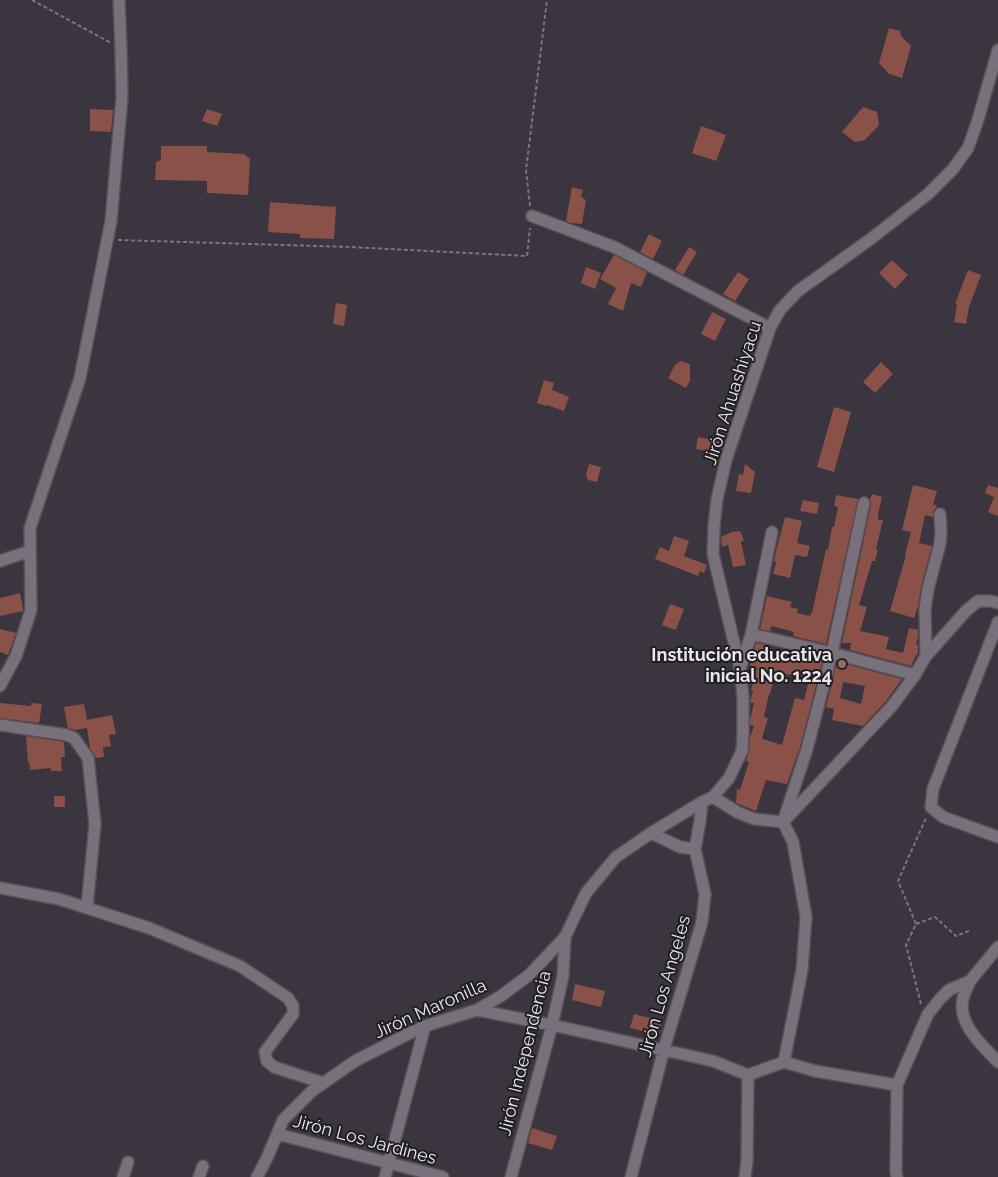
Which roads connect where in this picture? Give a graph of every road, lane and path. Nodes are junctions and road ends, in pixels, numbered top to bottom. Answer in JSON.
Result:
{"nodes":[{"id":1,"x":32,"y":0,"type":"edge"},
{"id":2,"x":119,"y":0,"type":"edge"},
{"id":3,"x":547,"y":0,"type":"edge"},
{"id":4,"x":122,"y":49,"type":"junction"},
{"id":5,"x":998,"y":50,"type":"edge"},
{"id":6,"x":532,"y":216,"type":"junction"},
{"id":7,"x":107,"y":240,"type":"junction"},
{"id":8,"x":770,"y":328,"type":"junction"},
{"id":9,"x":864,"y":503,"type":"dead end"},
{"id":10,"x":940,"y":514,"type":"dead end"},
{"id":11,"x":772,"y":532,"type":"dead end"},
{"id":12,"x":30,"y":552,"type":"junction"},
{"id":13,"x":0,"y":561,"type":"edge"},
{"id":14,"x":998,"y":603,"type":"edge"},
{"id":15,"x":998,"y":622,"type":"edge"},
{"id":16,"x":751,"y":635,"type":"junction"},
{"id":17,"x":832,"y":653,"type":"junction"},
{"id":18,"x":926,"y":656,"type":"junction"},
{"id":19,"x":740,"y":668,"type":"junction"},
{"id":20,"x":915,"y":675,"type":"junction"},
{"id":21,"x":0,"y":686,"type":"edge"},
{"id":22,"x":0,"y":725,"type":"edge"},
{"id":23,"x":713,"y":797,"type":"junction"},
{"id":24,"x":702,"y":802,"type":"junction"},
{"id":25,"x":931,"y":807,"type":"junction"},
{"id":26,"x":783,"y":822,"type":"junction"},
{"id":27,"x":651,"y":833,"type":"junction"},
{"id":28,"x":998,"y":837,"type":"edge"},
{"id":29,"x":695,"y":849,"type":"junction"},
{"id":30,"x":0,"y":888,"type":"edge"},
{"id":31,"x":87,"y":907,"type":"junction"},
{"id":32,"x":916,"y":924,"type":"junction"},
{"id":33,"x":971,"y":930,"type":"dead end"},
{"id":34,"x":565,"y":937,"type":"junction"},
{"id":35,"x":998,"y":947,"type":"edge"},
{"id":36,"x":970,"y":981,"type":"junction"},
{"id":37,"x":477,"y":1010,"type":"junction"},
{"id":38,"x":921,"y":1010,"type":"dead end"},
{"id":39,"x":552,"y":1025,"type":"junction"},
{"id":40,"x":425,"y":1026,"type":"junction"},
{"id":41,"x":664,"y":1049,"type":"junction"},
{"id":42,"x":784,"y":1062,"type":"junction"},
{"id":43,"x":998,"y":1062,"type":"edge"},
{"id":44,"x":748,"y":1074,"type":"junction"},
{"id":45,"x":323,"y":1083,"type":"junction"},
{"id":46,"x":897,"y":1085,"type":"junction"},
{"id":47,"x":277,"y":1134,"type":"junction"},
{"id":48,"x":128,"y":1162,"type":"dead end"},
{"id":49,"x":388,"y":1163,"type":"junction"},
{"id":50,"x":123,"y":1177,"type":"edge"},
{"id":51,"x":257,"y":1177,"type":"edge"},
{"id":52,"x":385,"y":1177,"type":"edge"},
{"id":53,"x":443,"y":1177,"type":"edge"},
{"id":54,"x":512,"y":1177,"type":"edge"},
{"id":55,"x":631,"y":1177,"type":"edge"},
{"id":56,"x":745,"y":1177,"type":"edge"},
{"id":57,"x":897,"y":1177,"type":"edge"}],
"edges":[{"from":1,"to":4,"type":"path"},
{"from":2,"to":4,"type":"street"},
{"from":3,"to":6,"type":"path"},
{"from":4,"to":7,"type":"street"},
{"from":5,"to":8,"type":"street","name":"Jirón Ahuashiyacu"},
{"from":6,"to":7,"type":"path"},
{"from":6,"to":8,"type":"street"},
{"from":7,"to":12,"type":"street"},
{"from":8,"to":19,"type":"street","name":"Jirón Ahuashiyacu"},
{"from":9,"to":17,"type":"street"},
{"from":10,"to":18,"type":"street"},
{"from":11,"to":16,"type":"street"},
{"from":12,"to":13,"type":"street"},
{"from":12,"to":21,"type":"street"},
{"from":14,"to":18,"type":"street"},
{"from":15,"to":25,"type":"street"},
{"from":16,"to":17,"type":"street"},
{"from":16,"to":19,"type":"street"},
{"from":17,"to":20,"type":"street"},
{"from":17,"to":26,"type":"street"},
{"from":18,"to":20,"type":"street"},
{"from":19,"to":23,"type":"street","name":"Jirón Ahuashiyacu"},
{"from":20,"to":26,"type":"street"},
{"from":22,"to":31,"type":"street"},
{"from":23,"to":24,"type":"street","name":"Jirón Maronilla"},
{"from":23,"to":26,"type":"street"},
{"from":24,"to":27,"type":"street","name":"Jirón Maronilla"},
{"from":24,"to":29,"type":"street","name":"Jirón Los Angeles"},
{"from":25,"to":28,"type":"street"},
{"from":25,"to":32,"type":"path"},
{"from":26,"to":42,"type":"street"},
{"from":27,"to":29,"type":"street"},
{"from":27,"to":34,"type":"street","name":"Jirón Maronilla"},
{"from":29,"to":41,"type":"street","name":"Jirón Los Angeles"},
{"from":30,"to":31,"type":"street"},
{"from":31,"to":45,"type":"street"},
{"from":32,"to":33,"type":"path"},
{"from":32,"to":38,"type":"path"},
{"from":34,"to":37,"type":"street","name":"Jirón Maronilla"},
{"from":34,"to":39,"type":"street","name":"Jirón Independencia"},
{"from":35,"to":36,"type":"street"},
{"from":36,"to":43,"type":"street"},
{"from":36,"to":46,"type":"street"},
{"from":37,"to":39,"type":"street"},
{"from":37,"to":40,"type":"street","name":"Jirón Maronilla"},
{"from":39,"to":41,"type":"street"},
{"from":39,"to":54,"type":"street","name":"Jirón Independencia"},
{"from":40,"to":45,"type":"street","name":"Jirón Maronilla"},
{"from":40,"to":49,"type":"street"},
{"from":41,"to":44,"type":"street"},
{"from":41,"to":55,"type":"street","name":"Jirón Los Angeles"},
{"from":42,"to":44,"type":"street"},
{"from":42,"to":46,"type":"street"},
{"from":44,"to":56,"type":"street"},
{"from":45,"to":47,"type":"street","name":"Jirón Maronilla"},
{"from":46,"to":57,"type":"street"},
{"from":47,"to":49,"type":"street","name":"Jirón Los Jardines"},
{"from":47,"to":51,"type":"street","name":"Jirón Maronilla"},
{"from":48,"to":50,"type":"street"},
{"from":49,"to":52,"type":"street"},
{"from":49,"to":53,"type":"street","name":"Jirón Los Jardines"}]}
